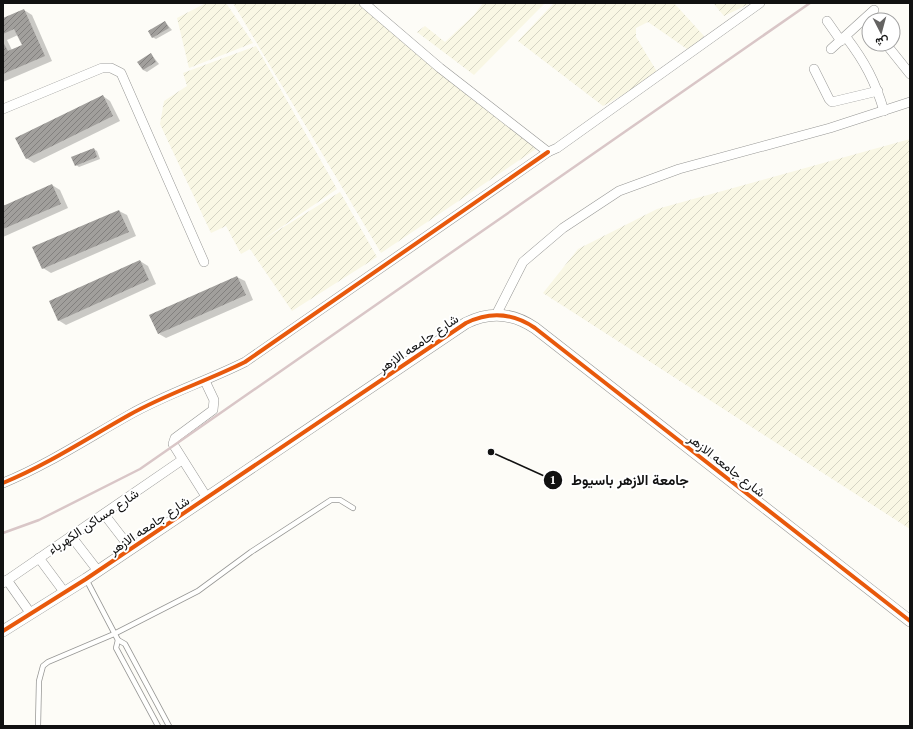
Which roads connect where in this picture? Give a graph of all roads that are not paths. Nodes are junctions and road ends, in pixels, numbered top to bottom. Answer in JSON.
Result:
{"nodes":[{"id":1,"x":364,"y":3,"type":"edge"},
{"id":2,"x":760,"y":3,"type":"edge"},
{"id":3,"x":874,"y":10,"type":"dead end"},
{"id":4,"x":827,"y":20,"type":"dead end"},
{"id":5,"x":844,"y":39,"type":"junction"},
{"id":6,"x":831,"y":49,"type":"dead end"},
{"id":7,"x":892,"y":52,"type":"edge"},
{"id":8,"x":814,"y":69,"type":"dead end"},
{"id":9,"x":910,"y":74,"type":"edge"},
{"id":10,"x":878,"y":91,"type":"junction"},
{"id":11,"x":910,"y":102,"type":"edge"},
{"id":12,"x":3,"y":109,"type":"edge"},
{"id":13,"x":884,"y":111,"type":"junction"},
{"id":14,"x":548,"y":152,"type":"junction"},
{"id":15,"x":204,"y":262,"type":"dead end"},
{"id":16,"x":496,"y":315,"type":"junction"},
{"id":17,"x":205,"y":381,"type":"junction"},
{"id":18,"x":182,"y":460,"type":"junction"},
{"id":19,"x":3,"y":483,"type":"edge"},
{"id":20,"x":207,"y":498,"type":"junction"},
{"id":21,"x":353,"y":508,"type":"dead end"},
{"id":22,"x":104,"y":514,"type":"junction"},
{"id":23,"x":71,"y":536,"type":"junction"},
{"id":24,"x":131,"y":549,"type":"junction"},
{"id":25,"x":39,"y":558,"type":"junction"},
{"id":26,"x":98,"y":571,"type":"junction"},
{"id":27,"x":86,"y":580,"type":"junction"},
{"id":28,"x":5,"y":581,"type":"edge"},
{"id":29,"x":65,"y":593,"type":"junction"},
{"id":30,"x":31,"y":614,"type":"junction"},
{"id":31,"x":910,"y":621,"type":"edge"},
{"id":32,"x":3,"y":630,"type":"edge"},
{"id":33,"x":114,"y":634,"type":"junction"},
{"id":34,"x":118,"y":640,"type":"junction"},
{"id":35,"x":38,"y":726,"type":"edge"},
{"id":36,"x":158,"y":726,"type":"edge"},
{"id":37,"x":169,"y":726,"type":"edge"}],
"edges":[{"from":1,"to":14,"type":"street"},
{"from":2,"to":14,"type":"street"},
{"from":3,"to":5,"type":"street"},
{"from":4,"to":5,"type":"street"},
{"from":5,"to":6,"type":"street"},
{"from":5,"to":10,"type":"street"},
{"from":7,"to":9,"type":"street"},
{"from":8,"to":10,"type":"street"},
{"from":10,"to":13,"type":"street"},
{"from":11,"to":13,"type":"street"},
{"from":12,"to":15,"type":"street"},
{"from":13,"to":16,"type":"street"},
{"from":14,"to":17,"type":"street"},
{"from":16,"to":20,"type":"street","name":"شارع جامعه الازهر"},
{"from":16,"to":31,"type":"street","name":"شارع جامعه الازهر"},
{"from":17,"to":18,"type":"street"},
{"from":17,"to":19,"type":"street"},
{"from":18,"to":20,"type":"street"},
{"from":18,"to":22,"type":"street","name":"شارع مساكن الكهرباء"},
{"from":20,"to":24,"type":"street","name":"شارع جامعه الازهر"},
{"from":21,"to":33,"type":"lane"},
{"from":22,"to":23,"type":"street","name":"شارع مساكن الكهرباء"},
{"from":22,"to":24,"type":"street"},
{"from":23,"to":25,"type":"street","name":"شارع مساكن الكهرباء"},
{"from":23,"to":26,"type":"street"},
{"from":24,"to":26,"type":"street","name":"شارع جامعه الازهر"},
{"from":25,"to":28,"type":"street","name":"شارع مساكن الكهرباء"},
{"from":25,"to":29,"type":"street"},
{"from":26,"to":27,"type":"street","name":"شارع جامعه الازهر"},
{"from":27,"to":29,"type":"street","name":"شارع جامعه الازهر"},
{"from":27,"to":33,"type":"lane"},
{"from":28,"to":30,"type":"street"},
{"from":29,"to":30,"type":"street","name":"شارع جامعه الازهر"},
{"from":30,"to":32,"type":"street","name":"شارع جامعه الازهر"},
{"from":33,"to":34,"type":"lane"},
{"from":33,"to":35,"type":"lane"},
{"from":34,"to":36,"type":"lane"},
{"from":34,"to":37,"type":"lane"}]}
